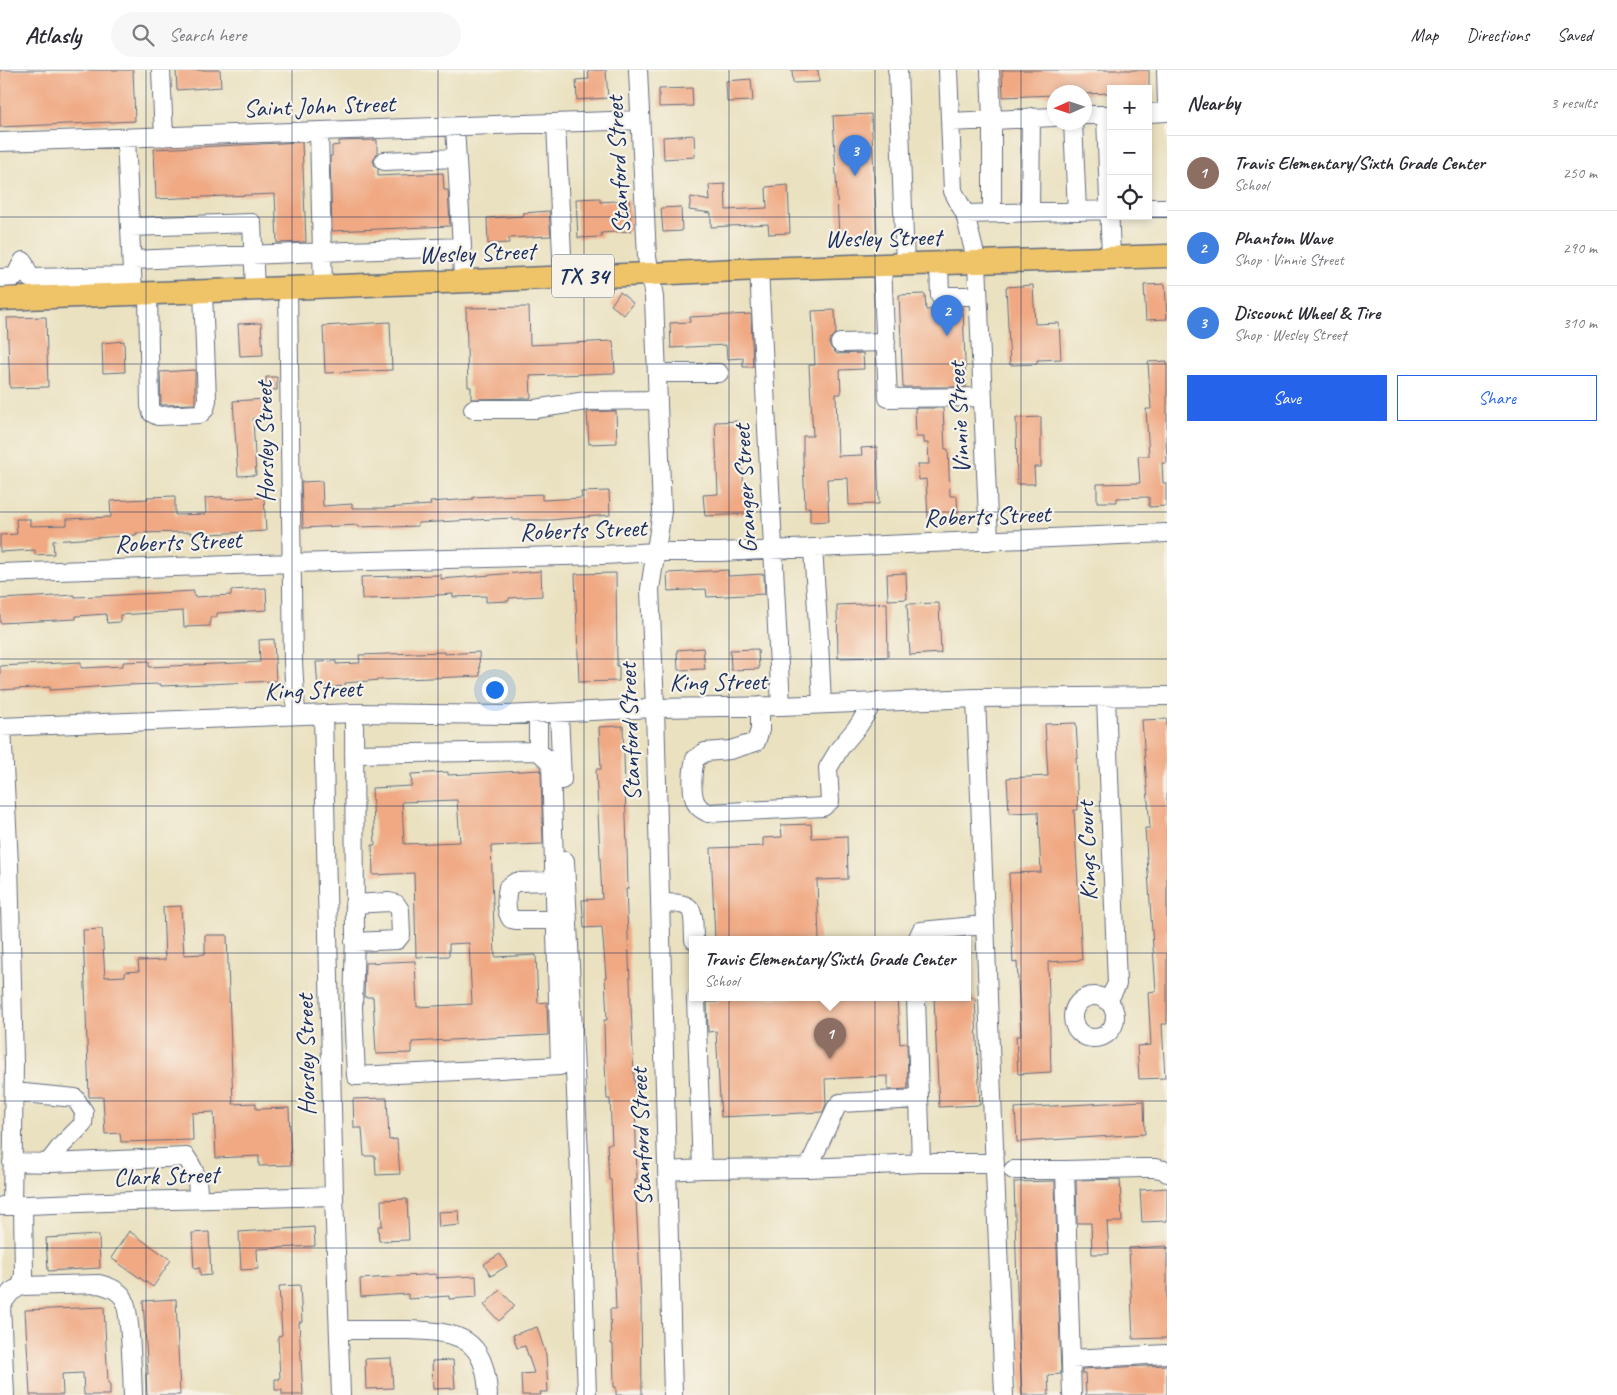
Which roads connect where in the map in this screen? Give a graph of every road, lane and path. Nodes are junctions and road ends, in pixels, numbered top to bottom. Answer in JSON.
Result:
{"nodes":[{"id":1,"x":161,"y":70,"type":"edge"},
{"id":2,"x":638,"y":70,"type":"edge"},
{"id":3,"x":897,"y":70,"type":"edge"},
{"id":4,"x":948,"y":70,"type":"edge"},
{"id":5,"x":990,"y":70,"type":"edge"},
{"id":6,"x":1166,"y":70,"type":"edge"},
{"id":7,"x":1167,"y":104,"type":"edge"},
{"id":8,"x":1167,"y":112,"type":"edge"},
{"id":9,"x":1152,"y":113,"type":"edge"},
{"id":10,"x":1092,"y":115,"type":"edge"},
{"id":11,"x":1107,"y":115,"type":"edge"},
{"id":12,"x":1047,"y":117,"type":"edge"},
{"id":13,"x":1031,"y":118,"type":"junction"},
{"id":14,"x":992,"y":119,"type":"junction"},
{"id":15,"x":640,"y":120,"type":"junction"},
{"id":16,"x":950,"y":122,"type":"junction"},
{"id":17,"x":556,"y":123,"type":"junction"},
{"id":18,"x":455,"y":127,"type":"junction"},
{"id":19,"x":1073,"y":130,"type":"edge"},
{"id":20,"x":1108,"y":130,"type":"edge"},
{"id":21,"x":319,"y":132,"type":"junction"},
{"id":22,"x":164,"y":137,"type":"junction"},
{"id":23,"x":126,"y":138,"type":"junction"},
{"id":24,"x":0,"y":142,"type":"edge"},
{"id":25,"x":457,"y":158,"type":"junction"},
{"id":26,"x":384,"y":161,"type":"dead end"},
{"id":27,"x":1109,"y":175,"type":"edge"},
{"id":28,"x":1152,"y":208,"type":"edge"},
{"id":29,"x":1167,"y":208,"type":"edge"},
{"id":30,"x":1107,"y":210,"type":"edge"},
{"id":31,"x":1077,"y":211,"type":"junction"},
{"id":32,"x":1030,"y":212,"type":"junction"},
{"id":33,"x":992,"y":213,"type":"junction"},
{"id":34,"x":965,"y":214,"type":"junction"},
{"id":35,"x":1110,"y":220,"type":"edge"},
{"id":36,"x":130,"y":227,"type":"junction"},
{"id":37,"x":462,"y":246,"type":"junction"},
{"id":38,"x":322,"y":252,"type":"junction"},
{"id":39,"x":254,"y":256,"type":"junction"},
{"id":40,"x":1167,"y":256,"type":"edge"},
{"id":41,"x":1111,"y":258,"type":"junction"},
{"id":42,"x":977,"y":263,"type":"junction"},
{"id":43,"x":940,"y":264,"type":"junction"},
{"id":44,"x":905,"y":265,"type":"junction"},
{"id":45,"x":882,"y":266,"type":"junction"},
{"id":46,"x":759,"y":269,"type":"junction"},
{"id":47,"x":650,"y":274,"type":"junction"},
{"id":48,"x":563,"y":277,"type":"junction"},
{"id":49,"x":0,"y":278,"type":"edge"},
{"id":50,"x":136,"y":281,"type":"junction"},
{"id":51,"x":463,"y":281,"type":"junction"},
{"id":52,"x":323,"y":286,"type":"junction"},
{"id":53,"x":288,"y":288,"type":"junction"},
{"id":54,"x":255,"y":289,"type":"junction"},
{"id":55,"x":203,"y":291,"type":"junction"},
{"id":56,"x":978,"y":296,"type":"junction"},
{"id":57,"x":0,"y":299,"type":"edge"},
{"id":58,"x":886,"y":342,"type":"junction"},
{"id":59,"x":840,"y":343,"type":"dead end"},
{"id":60,"x":718,"y":372,"type":"dead end"},
{"id":61,"x":657,"y":373,"type":"junction"},
{"id":62,"x":983,"y":397,"type":"junction"},
{"id":63,"x":658,"y":400,"type":"junction"},
{"id":64,"x":473,"y":409,"type":"dead end"},
{"id":65,"x":1167,"y":534,"type":"edge"},
{"id":66,"x":989,"y":541,"type":"junction"},
{"id":67,"x":813,"y":548,"type":"junction"},
{"id":68,"x":773,"y":550,"type":"junction"},
{"id":69,"x":656,"y":552,"type":"junction"},
{"id":70,"x":292,"y":563,"type":"junction"},
{"id":71,"x":0,"y":573,"type":"edge"},
{"id":72,"x":1167,"y":696,"type":"edge"},
{"id":73,"x":976,"y":698,"type":"junction"},
{"id":74,"x":1106,"y":698,"type":"junction"},
{"id":75,"x":873,"y":702,"type":"junction"},
{"id":76,"x":822,"y":704,"type":"junction"},
{"id":77,"x":760,"y":706,"type":"junction"},
{"id":78,"x":780,"y":706,"type":"junction"},
{"id":79,"x":655,"y":708,"type":"junction"},
{"id":80,"x":354,"y":713,"type":"junction"},
{"id":81,"x":559,"y":713,"type":"junction"},
{"id":82,"x":323,"y":714,"type":"junction"},
{"id":83,"x":538,"y":714,"type":"junction"},
{"id":84,"x":296,"y":715,"type":"junction"},
{"id":85,"x":1,"y":727,"type":"edge"},
{"id":86,"x":538,"y":751,"type":"junction"},
{"id":87,"x":354,"y":754,"type":"junction"},
{"id":88,"x":554,"y":881,"type":"junction"},
{"id":89,"x":660,"y":903,"type":"junction"},
{"id":90,"x":354,"y":904,"type":"junction"},
{"id":91,"x":555,"y":920,"type":"junction"},
{"id":92,"x":985,"y":925,"type":"junction"},
{"id":93,"x":694,"y":936,"type":"edge"},
{"id":94,"x":918,"y":936,"type":"edge"},
{"id":95,"x":354,"y":942,"type":"junction"},
{"id":96,"x":696,"y":1001,"type":"edge"},
{"id":97,"x":916,"y":1001,"type":"edge"},
{"id":98,"x":1108,"y":1001,"type":"dead end"},
{"id":99,"x":14,"y":1092,"type":"junction"},
{"id":100,"x":920,"y":1099,"type":"junction"},
{"id":101,"x":12,"y":1162,"type":"junction"},
{"id":102,"x":48,"y":1163,"type":"junction"},
{"id":103,"x":921,"y":1163,"type":"junction"},
{"id":104,"x":995,"y":1163,"type":"junction"},
{"id":105,"x":808,"y":1168,"type":"junction"},
{"id":106,"x":702,"y":1169,"type":"junction"},
{"id":107,"x":1013,"y":1170,"type":"dead end"},
{"id":108,"x":1065,"y":1170,"type":"junction"},
{"id":109,"x":667,"y":1171,"type":"junction"},
{"id":110,"x":1167,"y":1174,"type":"edge"},
{"id":111,"x":334,"y":1196,"type":"junction"},
{"id":112,"x":198,"y":1200,"type":"junction"},
{"id":113,"x":12,"y":1206,"type":"edge"},
{"id":114,"x":21,"y":1286,"type":"junction"},
{"id":115,"x":339,"y":1330,"type":"junction"},
{"id":116,"x":1167,"y":1354,"type":"edge"},
{"id":117,"x":1071,"y":1358,"type":"junction"},
{"id":118,"x":5,"y":1395,"type":"edge"},
{"id":119,"x":133,"y":1395,"type":"edge"},
{"id":120,"x":340,"y":1395,"type":"edge"},
{"id":121,"x":488,"y":1395,"type":"edge"},
{"id":122,"x":587,"y":1395,"type":"edge"},
{"id":123,"x":673,"y":1395,"type":"edge"},
{"id":124,"x":1004,"y":1395,"type":"edge"},
{"id":125,"x":1072,"y":1395,"type":"edge"}],
"edges":[{"from":1,"to":22,"type":"street"},
{"from":2,"to":15,"type":"street","name":"Stanford Street"},
{"from":3,"to":44,"type":"street"},
{"from":4,"to":16,"type":"street","name":"Vinnie Street"},
{"from":5,"to":14,"type":"street"},
{"from":6,"to":7,"type":"street"},
{"from":8,"to":9,"type":"street"},
{"from":10,"to":11,"type":"street"},
{"from":12,"to":13,"type":"street"},
{"from":13,"to":14,"type":"street"},
{"from":13,"to":32,"type":"street"},
{"from":14,"to":16,"type":"street"},
{"from":14,"to":33,"type":"street"},
{"from":15,"to":17,"type":"street","name":"Saint John Street"},
{"from":15,"to":47,"type":"street","name":"Stanford Street"},
{"from":16,"to":34,"type":"street","name":"Vinnie Street"},
{"from":17,"to":18,"type":"street","name":"Saint John Street"},
{"from":17,"to":48,"type":"street"},
{"from":18,"to":21,"type":"street","name":"Saint John Street"},
{"from":18,"to":25,"type":"street"},
{"from":19,"to":31,"type":"street"},
{"from":20,"to":27,"type":"street"},
{"from":21,"to":22,"type":"street","name":"Saint John Street"},
{"from":21,"to":38,"type":"street"},
{"from":22,"to":23,"type":"street","name":"Saint John Street"},
{"from":23,"to":24,"type":"street","name":"Saint John Street"},
{"from":23,"to":36,"type":"street"},
{"from":25,"to":26,"type":"street"},
{"from":25,"to":37,"type":"street"},
{"from":28,"to":29,"type":"street"},
{"from":30,"to":31,"type":"street"},
{"from":31,"to":32,"type":"street"},
{"from":32,"to":33,"type":"street"},
{"from":33,"to":34,"type":"street"},
{"from":34,"to":42,"type":"street","name":"Vinnie Street"},
{"from":35,"to":41,"type":"street"},
{"from":36,"to":39,"type":"street"},
{"from":36,"to":50,"type":"street"},
{"from":37,"to":38,"type":"street"},
{"from":37,"to":51,"type":"street"},
{"from":38,"to":39,"type":"street"},
{"from":38,"to":52,"type":"street"},
{"from":39,"to":50,"type":"street"},
{"from":39,"to":54,"type":"street"},
{"from":40,"to":41,"type":"main road","name":"Wesley Street","number":"TX 34"},
{"from":41,"to":42,"type":"main road","name":"Wesley Street","number":"TX 34"},
{"from":42,"to":43,"type":"main road","name":"Wesley Street","number":"TX 34"},
{"from":42,"to":56,"type":"street","name":"Vinnie Street"},
{"from":43,"to":44,"type":"main road","name":"Wesley Street","number":"TX 34"},
{"from":43,"to":56,"type":"street"},
{"from":44,"to":45,"type":"main road","name":"Wesley Street","number":"TX 34"},
{"from":45,"to":46,"type":"main road","name":"Wesley Street","number":"TX 34"},
{"from":45,"to":58,"type":"street"},
{"from":46,"to":47,"type":"main road","name":"Wesley Street","number":"TX 34"},
{"from":46,"to":68,"type":"street","name":"Granger Street"},
{"from":47,"to":48,"type":"main road","name":"Wesley Street","number":"TX 34"},
{"from":47,"to":61,"type":"street","name":"Stanford Street"},
{"from":48,"to":51,"type":"main road","name":"Wesley Street","number":"TX 34"},
{"from":49,"to":50,"type":"street"},
{"from":50,"to":55,"type":"main road","name":"Wesley Street","number":"TX 34"},
{"from":50,"to":55,"type":"street"},
{"from":50,"to":57,"type":"main road","name":"Wesley Street","number":"TX 34"},
{"from":51,"to":52,"type":"main road","name":"Wesley Street","number":"TX 34"},
{"from":52,"to":53,"type":"main road","name":"Wesley Street","number":"TX 34"},
{"from":53,"to":54,"type":"main road","name":"Wesley Street","number":"TX 34"},
{"from":53,"to":70,"type":"street","name":"Horsley Street"},
{"from":54,"to":55,"type":"main road","name":"Wesley Street","number":"TX 34"},
{"from":56,"to":62,"type":"street","name":"Vinnie Street"},
{"from":58,"to":59,"type":"street"},
{"from":58,"to":62,"type":"street"},
{"from":60,"to":61,"type":"street"},
{"from":61,"to":63,"type":"street","name":"Stanford Street"},
{"from":62,"to":66,"type":"street","name":"Vinnie Street"},
{"from":63,"to":64,"type":"street"},
{"from":63,"to":69,"type":"street","name":"Stanford Street"},
{"from":65,"to":66,"type":"street","name":"Roberts Street"},
{"from":66,"to":67,"type":"street","name":"Roberts Street"},
{"from":67,"to":68,"type":"street","name":"Roberts Street"},
{"from":67,"to":76,"type":"street"},
{"from":68,"to":69,"type":"street","name":"Roberts Street"},
{"from":68,"to":78,"type":"street","name":"Granger Street"},
{"from":69,"to":70,"type":"street","name":"Roberts Street"},
{"from":69,"to":79,"type":"street","name":"Stanford Street"},
{"from":70,"to":71,"type":"street","name":"Roberts Street"},
{"from":70,"to":84,"type":"street","name":"Horsley Street"},
{"from":72,"to":74,"type":"street","name":"King Street"},
{"from":73,"to":74,"type":"street","name":"King Street"},
{"from":73,"to":75,"type":"street","name":"King Street"},
{"from":73,"to":92,"type":"street"},
{"from":74,"to":98,"type":"street","name":"Kings Court"},
{"from":75,"to":76,"type":"street","name":"King Street"},
{"from":75,"to":77,"type":"street"},
{"from":76,"to":78,"type":"street","name":"King Street"},
{"from":77,"to":78,"type":"street","name":"King Street"},
{"from":77,"to":79,"type":"street","name":"King Street"},
{"from":79,"to":81,"type":"street","name":"King Street"},
{"from":79,"to":89,"type":"street","name":"Stanford Street"},
{"from":80,"to":82,"type":"street","name":"King Street"},
{"from":80,"to":83,"type":"street","name":"King Street"},
{"from":80,"to":87,"type":"street"},
{"from":81,"to":83,"type":"street","name":"King Street"},
{"from":81,"to":122,"type":"street"},
{"from":82,"to":84,"type":"street","name":"King Street"},
{"from":82,"to":111,"type":"street","name":"Horsley Street"},
{"from":83,"to":86,"type":"street"},
{"from":84,"to":85,"type":"street","name":"King Street"},
{"from":85,"to":99,"type":"street"},
{"from":86,"to":87,"type":"street"},
{"from":86,"to":88,"type":"street"},
{"from":87,"to":90,"type":"street"},
{"from":88,"to":91,"type":"street"},
{"from":88,"to":91,"type":"street"},
{"from":89,"to":93,"type":"street"},
{"from":89,"to":109,"type":"street","name":"Stanford Street"},
{"from":90,"to":95,"type":"street"},
{"from":90,"to":95,"type":"street"},
{"from":91,"to":95,"type":"street"},
{"from":92,"to":94,"type":"street"},
{"from":92,"to":104,"type":"street"},
{"from":96,"to":106,"type":"street"},
{"from":97,"to":100,"type":"street"},
{"from":99,"to":101,"type":"street"},
{"from":99,"to":102,"type":"street"},
{"from":100,"to":103,"type":"street"},
{"from":100,"to":105,"type":"street"},
{"from":101,"to":102,"type":"street"},
{"from":101,"to":113,"type":"street"},
{"from":102,"to":112,"type":"street"},
{"from":103,"to":104,"type":"street"},
{"from":103,"to":105,"type":"street"},
{"from":104,"to":124,"type":"street"},
{"from":105,"to":106,"type":"street"},
{"from":106,"to":109,"type":"street"},
{"from":107,"to":108,"type":"street"},
{"from":108,"to":110,"type":"street"},
{"from":108,"to":117,"type":"street"},
{"from":109,"to":123,"type":"street","name":"Stanford Street"},
{"from":111,"to":112,"type":"street","name":"Clark Street"},
{"from":111,"to":115,"type":"street","name":"Horsley Street"},
{"from":112,"to":113,"type":"street","name":"Clark Street"},
{"from":113,"to":114,"type":"street"},
{"from":114,"to":118,"type":"street"},
{"from":114,"to":119,"type":"street"},
{"from":115,"to":120,"type":"street","name":"Horsley Street"},
{"from":115,"to":121,"type":"street"},
{"from":116,"to":117,"type":"street"},
{"from":117,"to":125,"type":"street"}]}
